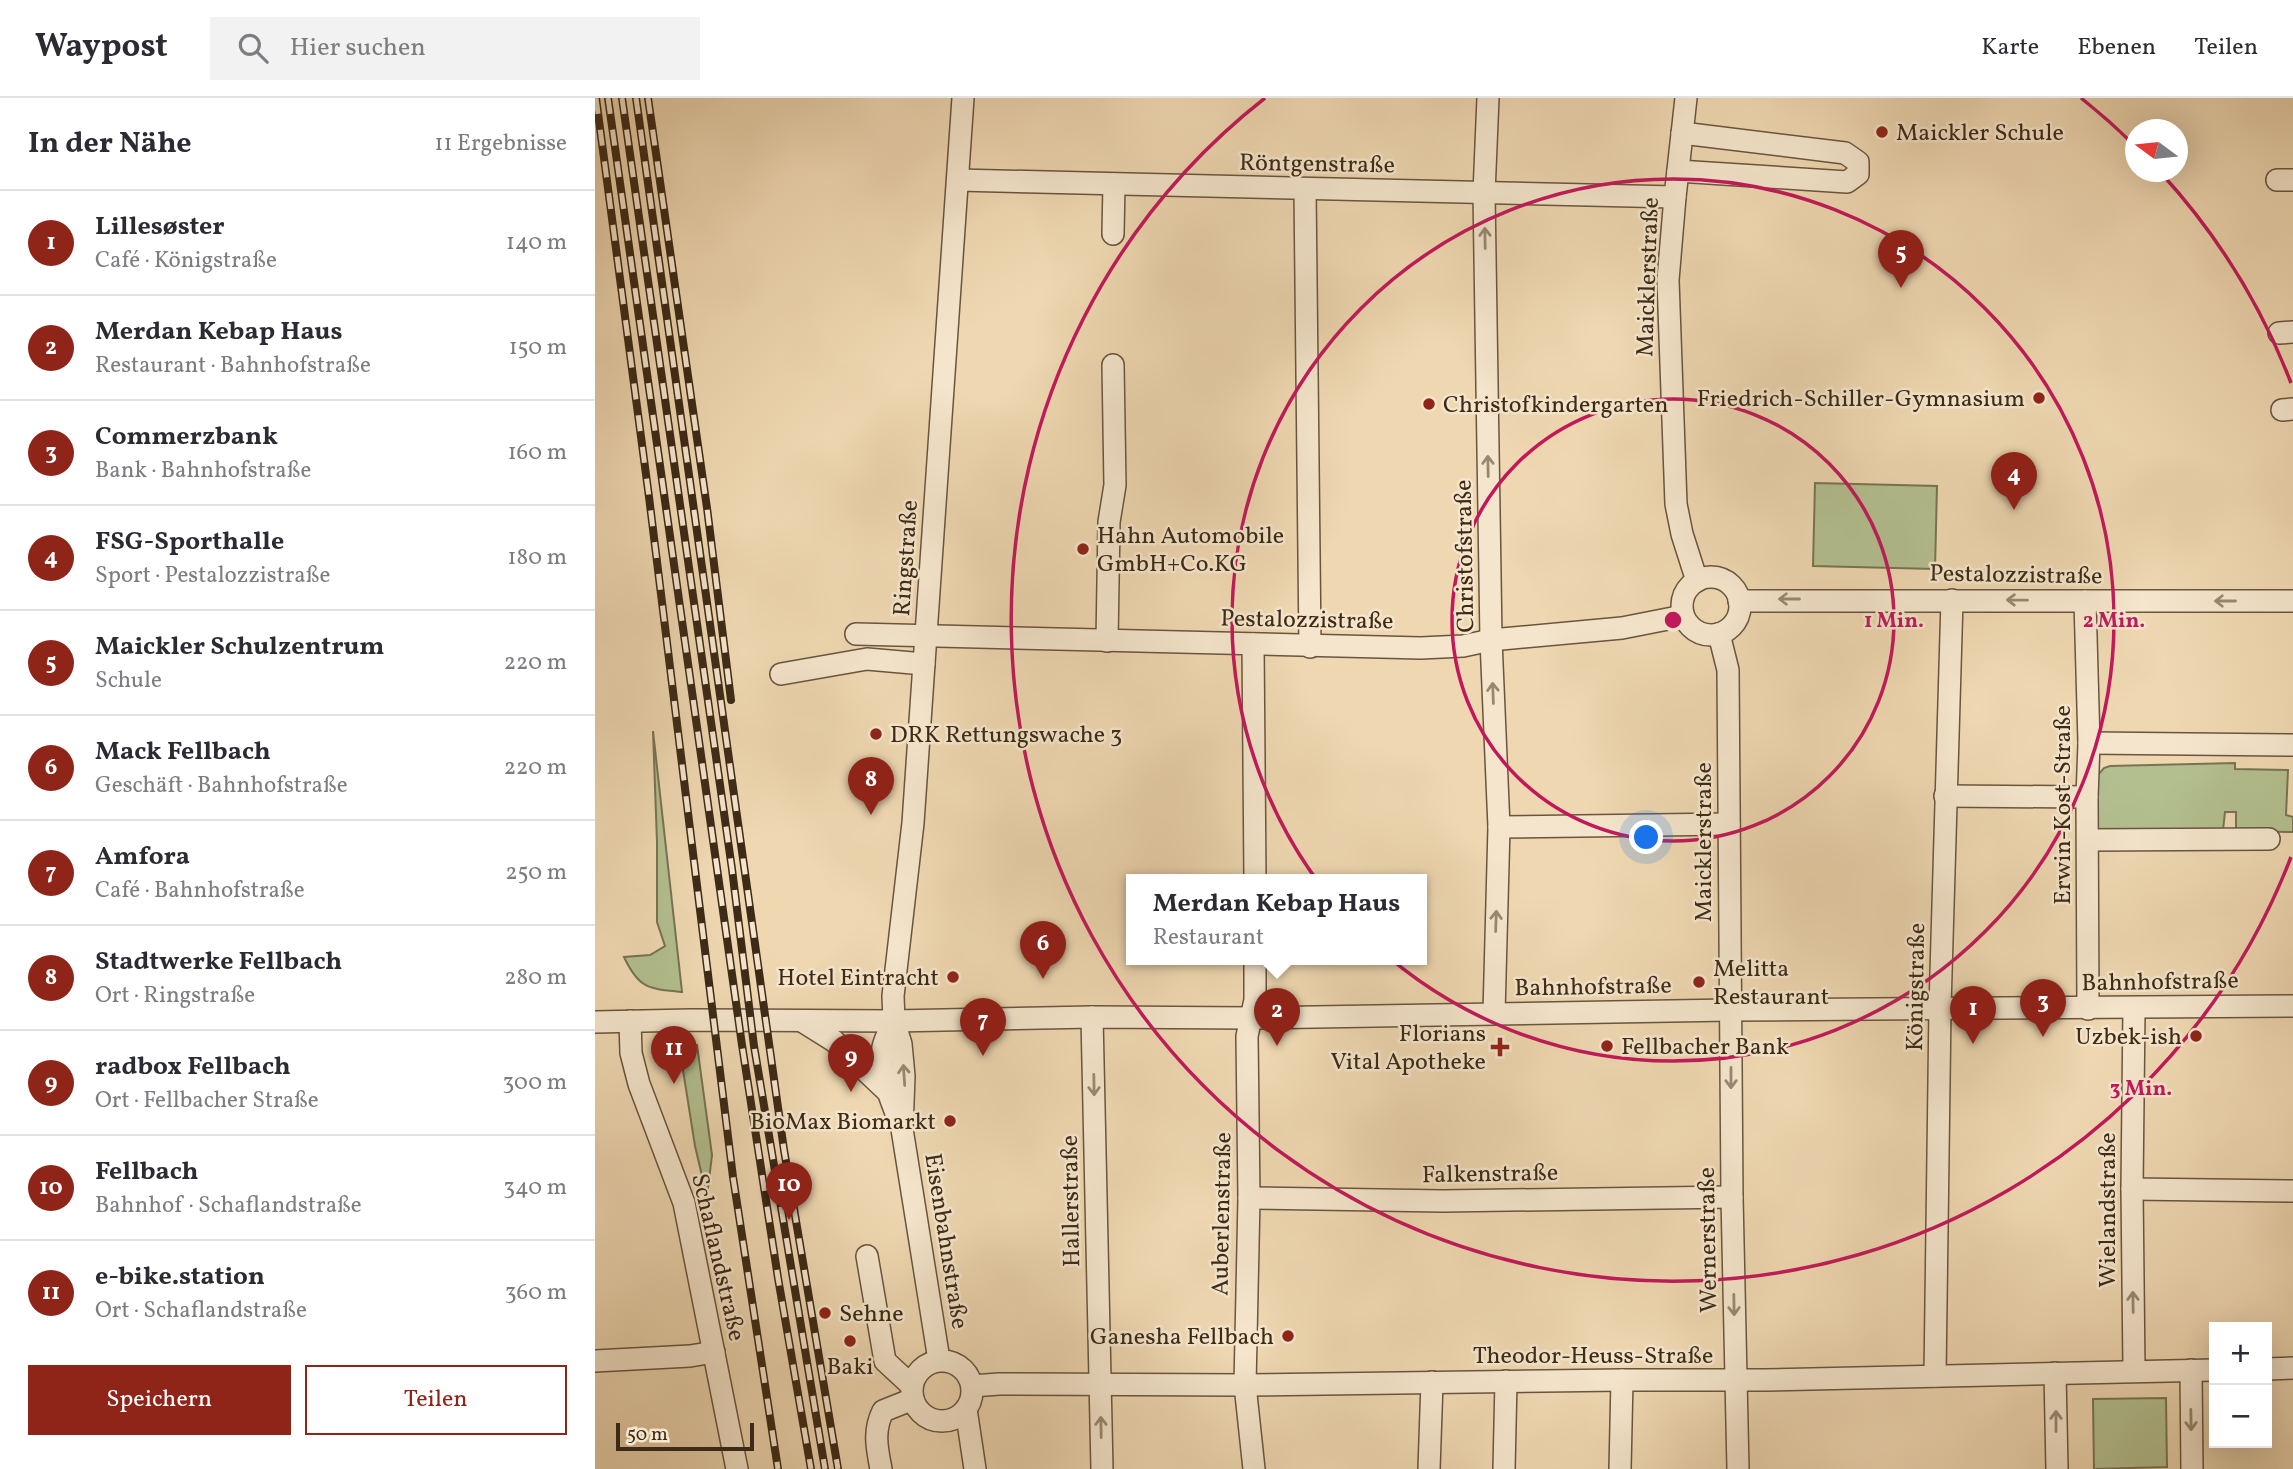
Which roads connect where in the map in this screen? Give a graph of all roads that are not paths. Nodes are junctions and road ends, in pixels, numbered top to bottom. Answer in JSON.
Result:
{"nodes":[{"id":1,"x":963,"y":98,"type":"edge"},
{"id":2,"x":1488,"y":98,"type":"edge"},
{"id":3,"x":1686,"y":98,"type":"edge"},
{"id":4,"x":1682,"y":133,"type":"junction"},
{"id":5,"x":1678,"y":171,"type":"junction"},
{"id":6,"x":958,"y":180,"type":"junction"},
{"id":7,"x":1114,"y":184,"type":"junction"},
{"id":8,"x":1304,"y":189,"type":"junction"},
{"id":9,"x":1484,"y":193,"type":"junction"},
{"id":10,"x":1675,"y":197,"type":"junction"},
{"id":11,"x":1112,"y":234,"type":"dead end"},
{"id":12,"x":1112,"y":365,"type":"dead end"},
{"id":13,"x":1697,"y":581,"type":"junction"},
{"id":14,"x":1952,"y":600,"type":"junction"},
{"id":15,"x":1739,"y":601,"type":"junction"},
{"id":16,"x":2085,"y":601,"type":"junction"},
{"id":17,"x":2293,"y":601,"type":"edge"},
{"id":18,"x":1683,"y":616,"type":"junction"},
{"id":19,"x":856,"y":634,"type":"dead end"},
{"id":20,"x":1719,"y":634,"type":"junction"},
{"id":21,"x":926,"y":636,"type":"junction"},
{"id":22,"x":1491,"y":640,"type":"junction"},
{"id":23,"x":1107,"y":641,"type":"junction"},
{"id":24,"x":1253,"y":644,"type":"junction"},
{"id":25,"x":1310,"y":647,"type":"junction"},
{"id":26,"x":924,"y":664,"type":"junction"},
{"id":27,"x":781,"y":674,"type":"dead end"},
{"id":28,"x":2089,"y":743,"type":"junction"},
{"id":29,"x":2293,"y":745,"type":"edge"},
{"id":30,"x":1945,"y":796,"type":"junction"},
{"id":31,"x":2087,"y":797,"type":"junction"},
{"id":32,"x":1729,"y":824,"type":"junction"},
{"id":33,"x":1499,"y":827,"type":"junction"},
{"id":34,"x":2269,"y":839,"type":"dead end"},
{"id":35,"x":2088,"y":840,"type":"junction"},
{"id":36,"x":1255,"y":874,"type":"edge"},
{"id":37,"x":1255,"y":965,"type":"edge"},
{"id":38,"x":2293,"y":1006,"type":"edge"},
{"id":39,"x":1940,"y":1007,"type":"junction"},
{"id":40,"x":2134,"y":1008,"type":"junction"},
{"id":41,"x":2088,"y":1009,"type":"junction"},
{"id":42,"x":1730,"y":1010,"type":"junction"},
{"id":43,"x":1495,"y":1013,"type":"junction"},
{"id":44,"x":1092,"y":1017,"type":"junction"},
{"id":45,"x":1252,"y":1018,"type":"junction"},
{"id":46,"x":800,"y":1020,"type":"junction"},
{"id":47,"x":630,"y":1021,"type":"junction"},
{"id":48,"x":894,"y":1021,"type":"junction"},
{"id":49,"x":595,"y":1022,"type":"edge"},
{"id":50,"x":887,"y":1091,"type":"junction"},
{"id":51,"x":902,"y":1129,"type":"junction"},
{"id":52,"x":2132,"y":1189,"type":"junction"},
{"id":53,"x":2293,"y":1191,"type":"edge"},
{"id":54,"x":1732,"y":1197,"type":"junction"},
{"id":55,"x":1249,"y":1198,"type":"junction"},
{"id":56,"x":867,"y":1256,"type":"dead end"},
{"id":57,"x":714,"y":1352,"type":"junction"},
{"id":58,"x":939,"y":1360,"type":"junction"},
{"id":59,"x":595,"y":1361,"type":"edge"},
{"id":60,"x":2293,"y":1368,"type":"edge"},
{"id":61,"x":2272,"y":1369,"type":"edge"},
{"id":62,"x":2134,"y":1370,"type":"junction"},
{"id":63,"x":2191,"y":1370,"type":"junction"},
{"id":64,"x":2209,"y":1370,"type":"edge"},
{"id":65,"x":2055,"y":1373,"type":"junction"},
{"id":66,"x":1935,"y":1376,"type":"junction"},
{"id":67,"x":1622,"y":1380,"type":"junction"},
{"id":68,"x":1735,"y":1380,"type":"junction"},
{"id":69,"x":1506,"y":1381,"type":"junction"},
{"id":70,"x":1432,"y":1382,"type":"junction"},
{"id":71,"x":1100,"y":1384,"type":"junction"},
{"id":72,"x":1245,"y":1385,"type":"junction"},
{"id":73,"x":972,"y":1386,"type":"junction"},
{"id":74,"x":912,"y":1392,"type":"junction"},
{"id":75,"x":966,"y":1409,"type":"junction"},
{"id":76,"x":737,"y":1469,"type":"edge"},
{"id":77,"x":881,"y":1469,"type":"edge"},
{"id":78,"x":975,"y":1469,"type":"edge"},
{"id":79,"x":1102,"y":1469,"type":"edge"},
{"id":80,"x":1255,"y":1469,"type":"edge"},
{"id":81,"x":1429,"y":1469,"type":"edge"},
{"id":82,"x":1504,"y":1469,"type":"edge"},
{"id":83,"x":1620,"y":1469,"type":"edge"},
{"id":84,"x":1738,"y":1469,"type":"edge"},
{"id":85,"x":2057,"y":1469,"type":"edge"},
{"id":86,"x":2192,"y":1469,"type":"edge"}],
"edges":[{"from":1,"to":6,"type":"street","name":"Ringstraße"},
{"from":2,"to":9,"type":"street","name":"Christofstraße"},
{"from":3,"to":4,"type":"street","name":"Maicklerstraße"},
{"from":4,"to":5,"type":"street","name":"Maicklerstraße"},
{"from":4,"to":5,"type":"street"},
{"from":5,"to":10,"type":"street","name":"Maicklerstraße"},
{"from":6,"to":7,"type":"street","name":"Röntgenstraße"},
{"from":6,"to":21,"type":"street","name":"Ringstraße"},
{"from":7,"to":8,"type":"street","name":"Röntgenstraße"},
{"from":7,"to":11,"type":"street"},
{"from":8,"to":9,"type":"street","name":"Röntgenstraße"},
{"from":8,"to":25,"type":"street"},
{"from":9,"to":10,"type":"street","name":"Röntgenstraße"},
{"from":22,"to":9,"type":"street","name":"Christofstraße","one_way":true},
{"from":10,"to":13,"type":"street","name":"Maicklerstraße"},
{"from":12,"to":23,"type":"street"},
{"from":13,"to":15,"type":"street"},
{"from":13,"to":18,"type":"street"},
{"from":14,"to":15,"type":"street","name":"Pestalozzistraße","one_way":true},
{"from":16,"to":14,"type":"street","name":"Pestalozzistraße","one_way":true},
{"from":14,"to":30,"type":"street","name":"Königstraße"},
{"from":15,"to":20,"type":"street"},
{"from":17,"to":16,"type":"street","name":"Pestalozzistraße","one_way":true},
{"from":16,"to":28,"type":"street","name":"Erwin-Kost-Straße"},
{"from":18,"to":20,"type":"street"},
{"from":18,"to":22,"type":"street","name":"Pestalozzistraße"},
{"from":19,"to":21,"type":"street","name":"Pestalozzistraße"},
{"from":20,"to":32,"type":"street","name":"Maicklerstraße"},
{"from":21,"to":23,"type":"street","name":"Pestalozzistraße"},
{"from":21,"to":26,"type":"street","name":"Ringstraße"},
{"from":22,"to":25,"type":"street","name":"Pestalozzistraße"},
{"from":33,"to":22,"type":"street","name":"Christofstraße","one_way":true},
{"from":23,"to":24,"type":"street","name":"Pestalozzistraße"},
{"from":24,"to":25,"type":"street","name":"Pestalozzistraße"},
{"from":24,"to":36,"type":"street"},
{"from":26,"to":27,"type":"street"},
{"from":26,"to":48,"type":"street","name":"Ringstraße"},
{"from":28,"to":29,"type":"street"},
{"from":28,"to":31,"type":"street","name":"Erwin-Kost-Straße"},
{"from":30,"to":31,"type":"street"},
{"from":30,"to":39,"type":"street","name":"Königstraße"},
{"from":31,"to":35,"type":"street","name":"Erwin-Kost-Straße"},
{"from":32,"to":33,"type":"street"},
{"from":32,"to":42,"type":"street","name":"Maicklerstraße"},
{"from":43,"to":33,"type":"street","name":"Christofstraße","one_way":true},
{"from":34,"to":35,"type":"street"},
{"from":35,"to":41,"type":"street","name":"Erwin-Kost-Straße"},
{"from":37,"to":45,"type":"street","name":"Auberlenstraße"},
{"from":38,"to":40,"type":"street","name":"Bahnhofstraße"},
{"from":39,"to":41,"type":"street","name":"Bahnhofstraße"},
{"from":39,"to":42,"type":"street","name":"Bahnhofstraße"},
{"from":39,"to":66,"type":"street","name":"Königstraße"},
{"from":40,"to":41,"type":"street","name":"Bahnhofstraße"},
{"from":40,"to":52,"type":"street","name":"Wielandstraße"},
{"from":42,"to":43,"type":"street","name":"Bahnhofstraße"},
{"from":42,"to":54,"type":"street","name":"Wernerstraße","one_way":true},
{"from":43,"to":45,"type":"street","name":"Bahnhofstraße"},
{"from":44,"to":45,"type":"street","name":"Bahnhofstraße"},
{"from":44,"to":48,"type":"street","name":"Bahnhofstraße"},
{"from":44,"to":71,"type":"street","name":"Hallerstraße","one_way":true},
{"from":45,"to":55,"type":"street","name":"Auberlenstraße"},
{"from":46,"to":47,"type":"street","name":"Bahnhofstraße"},
{"from":46,"to":48,"type":"street","name":"Bahnhofstraße"},
{"from":46,"to":50,"type":"street"},
{"from":47,"to":49,"type":"street","name":"Bahnhofstraße"},
{"from":47,"to":57,"type":"street","name":"Schaflandstraße"},
{"from":48,"to":50,"type":"street","name":"Eisenbahnstraße"},
{"from":51,"to":48,"type":"street","name":"Eisenbahnstraße","one_way":true},
{"from":50,"to":51,"type":"street","name":"Eisenbahnstraße"},
{"from":51,"to":58,"type":"street","name":"Eisenbahnstraße"},
{"from":52,"to":53,"type":"street"},
{"from":62,"to":52,"type":"street","name":"Wielandstraße","one_way":true},
{"from":54,"to":55,"type":"street","name":"Falkenstraße"},
{"from":54,"to":68,"type":"street","name":"Wernerstraße","one_way":true},
{"from":55,"to":72,"type":"street","name":"Auberlenstraße"},
{"from":56,"to":74,"type":"street"},
{"from":57,"to":59,"type":"street"},
{"from":57,"to":76,"type":"street","name":"Schaflandstraße"},
{"from":58,"to":73,"type":"street","name":"Eisenbahnstraße"},
{"from":58,"to":74,"type":"street","name":"Eisenbahnstraße"},
{"from":60,"to":61,"type":"street"},
{"from":62,"to":63,"type":"street","name":"Theodor-Heuss-Straße"},
{"from":62,"to":65,"type":"street","name":"Theodor-Heuss-Straße"},
{"from":63,"to":64,"type":"street","name":"Theodor-Heuss-Straße"},
{"from":63,"to":86,"type":"street","one_way":true},
{"from":65,"to":66,"type":"street","name":"Theodor-Heuss-Straße"},
{"from":85,"to":65,"type":"street","one_way":true},
{"from":66,"to":68,"type":"street","name":"Theodor-Heuss-Straße"},
{"from":67,"to":68,"type":"street","name":"Theodor-Heuss-Straße"},
{"from":67,"to":69,"type":"street","name":"Theodor-Heuss-Straße"},
{"from":67,"to":83,"type":"street"},
{"from":68,"to":84,"type":"street","name":"Wernerstraße"},
{"from":69,"to":70,"type":"street","name":"Theodor-Heuss-Straße"},
{"from":69,"to":82,"type":"street"},
{"from":70,"to":72,"type":"street","name":"Theodor-Heuss-Straße"},
{"from":70,"to":81,"type":"street"},
{"from":71,"to":72,"type":"street","name":"Theodor-Heuss-Straße"},
{"from":71,"to":73,"type":"street","name":"Theodor-Heuss-Straße"},
{"from":79,"to":71,"type":"street","name":"Hallerstraße","one_way":true},
{"from":72,"to":80,"type":"street","name":"Auberlenstraße"},
{"from":73,"to":75,"type":"street"},
{"from":74,"to":75,"type":"street"},
{"from":74,"to":77,"type":"street","name":"Eisenbahnstraße"},
{"from":75,"to":78,"type":"street"}]}
